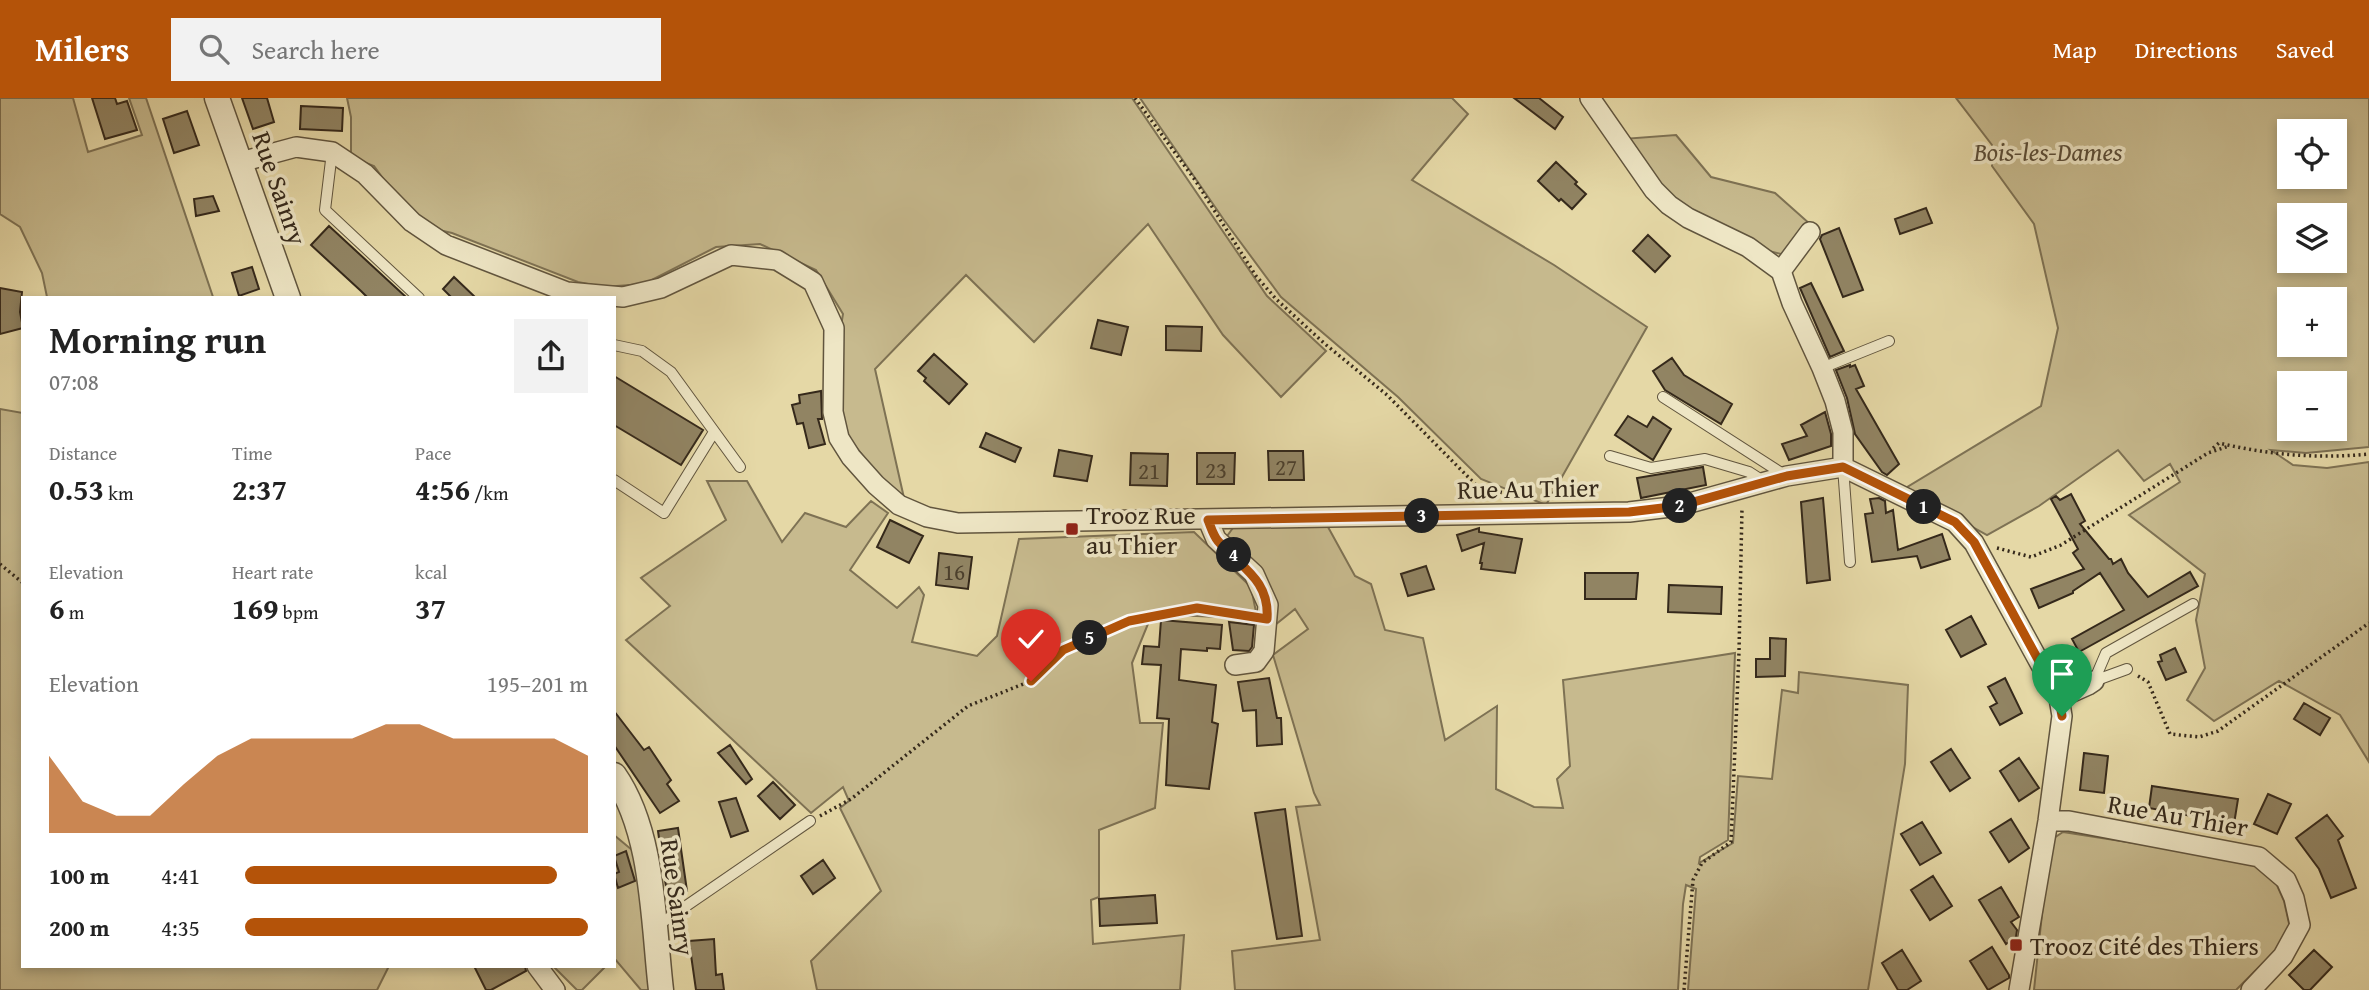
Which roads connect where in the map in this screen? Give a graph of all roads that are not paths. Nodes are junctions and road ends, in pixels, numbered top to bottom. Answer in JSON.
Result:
{"nodes":[{"id":1,"x":217,"y":98,"type":"edge"},
{"id":2,"x":1590,"y":98,"type":"edge"},
{"id":3,"x":332,"y":152,"type":"junction"},
{"id":4,"x":241,"y":162,"type":"junction"},
{"id":5,"x":1810,"y":232,"type":"dead end"},
{"id":6,"x":1781,"y":271,"type":"junction"},
{"id":7,"x":562,"y":294,"type":"edge"},
{"id":8,"x":287,"y":296,"type":"edge"},
{"id":9,"x":417,"y":296,"type":"edge"},
{"id":10,"x":612,"y":296,"type":"edge"},
{"id":11,"x":616,"y":296,"type":"edge"},
{"id":12,"x":1889,"y":341,"type":"dead end"},
{"id":13,"x":616,"y":345,"type":"edge"},
{"id":14,"x":1822,"y":368,"type":"junction"},
{"id":15,"x":1663,"y":397,"type":"dead end"},
{"id":16,"x":715,"y":432,"type":"junction"},
{"id":17,"x":1610,"y":456,"type":"dead end"},
{"id":18,"x":740,"y":467,"type":"dead end"},
{"id":19,"x":1843,"y":467,"type":"junction"},
{"id":20,"x":1787,"y":476,"type":"junction"},
{"id":21,"x":616,"y":481,"type":"edge"},
{"id":22,"x":1756,"y":484,"type":"junction"},
{"id":23,"x":1208,"y":520,"type":"junction"},
{"id":24,"x":1850,"y":562,"type":"dead end"},
{"id":25,"x":2193,"y":604,"type":"dead end"},
{"id":26,"x":1235,"y":665,"type":"dead end"},
{"id":27,"x":2127,"y":669,"type":"road end"},
{"id":28,"x":2094,"y":681,"type":"junction"},
{"id":29,"x":2059,"y":698,"type":"junction"},
{"id":30,"x":616,"y":778,"type":"edge"},
{"id":31,"x":810,"y":821,"type":"road end"},
{"id":32,"x":2048,"y":821,"type":"junction"},
{"id":33,"x":654,"y":928,"type":"junction"},
{"id":34,"x":538,"y":968,"type":"edge"},
{"id":35,"x":555,"y":990,"type":"edge"},
{"id":36,"x":661,"y":990,"type":"edge"},
{"id":37,"x":2019,"y":990,"type":"edge"},
{"id":38,"x":2251,"y":990,"type":"edge"}],
"edges":[{"from":1,"to":4,"type":"street","name":"Rue Sainry"},
{"from":2,"to":6,"type":"street"},
{"from":3,"to":4,"type":"street","name":"Rue Au Thier"},
{"from":3,"to":7,"type":"street","name":"Rue Au Thier"},
{"from":3,"to":9,"type":"lane"},
{"from":4,"to":8,"type":"street","name":"Rue Sainry"},
{"from":5,"to":6,"type":"street"},
{"from":6,"to":14,"type":"street"},
{"from":7,"to":10,"type":"street","name":"Rue Au Thier"},
{"from":11,"to":23,"type":"street","name":"Rue Au Thier"},
{"from":12,"to":14,"type":"lane"},
{"from":13,"to":16,"type":"lane"},
{"from":14,"to":19,"type":"street"},
{"from":15,"to":20,"type":"lane"},
{"from":16,"to":18,"type":"lane"},
{"from":16,"to":21,"type":"lane"},
{"from":17,"to":22,"type":"lane"},
{"from":19,"to":20,"type":"street","name":"Rue Au Thier"},
{"from":19,"to":24,"type":"lane"},
{"from":19,"to":29,"type":"street"},
{"from":20,"to":22,"type":"street","name":"Rue Au Thier"},
{"from":22,"to":23,"type":"street","name":"Rue Au Thier"},
{"from":23,"to":26,"type":"street"},
{"from":25,"to":28,"type":"lane"},
{"from":27,"to":28,"type":"lane"},
{"from":28,"to":29,"type":"street"},
{"from":29,"to":32,"type":"street"},
{"from":30,"to":33,"type":"street","name":"Rue Sainry"},
{"from":31,"to":33,"type":"lane"},
{"from":32,"to":37,"type":"street"},
{"from":32,"to":38,"type":"street","name":"Rue Au Thier"},
{"from":33,"to":36,"type":"street","name":"Rue Sainry"},
{"from":34,"to":35,"type":"street"}]}
